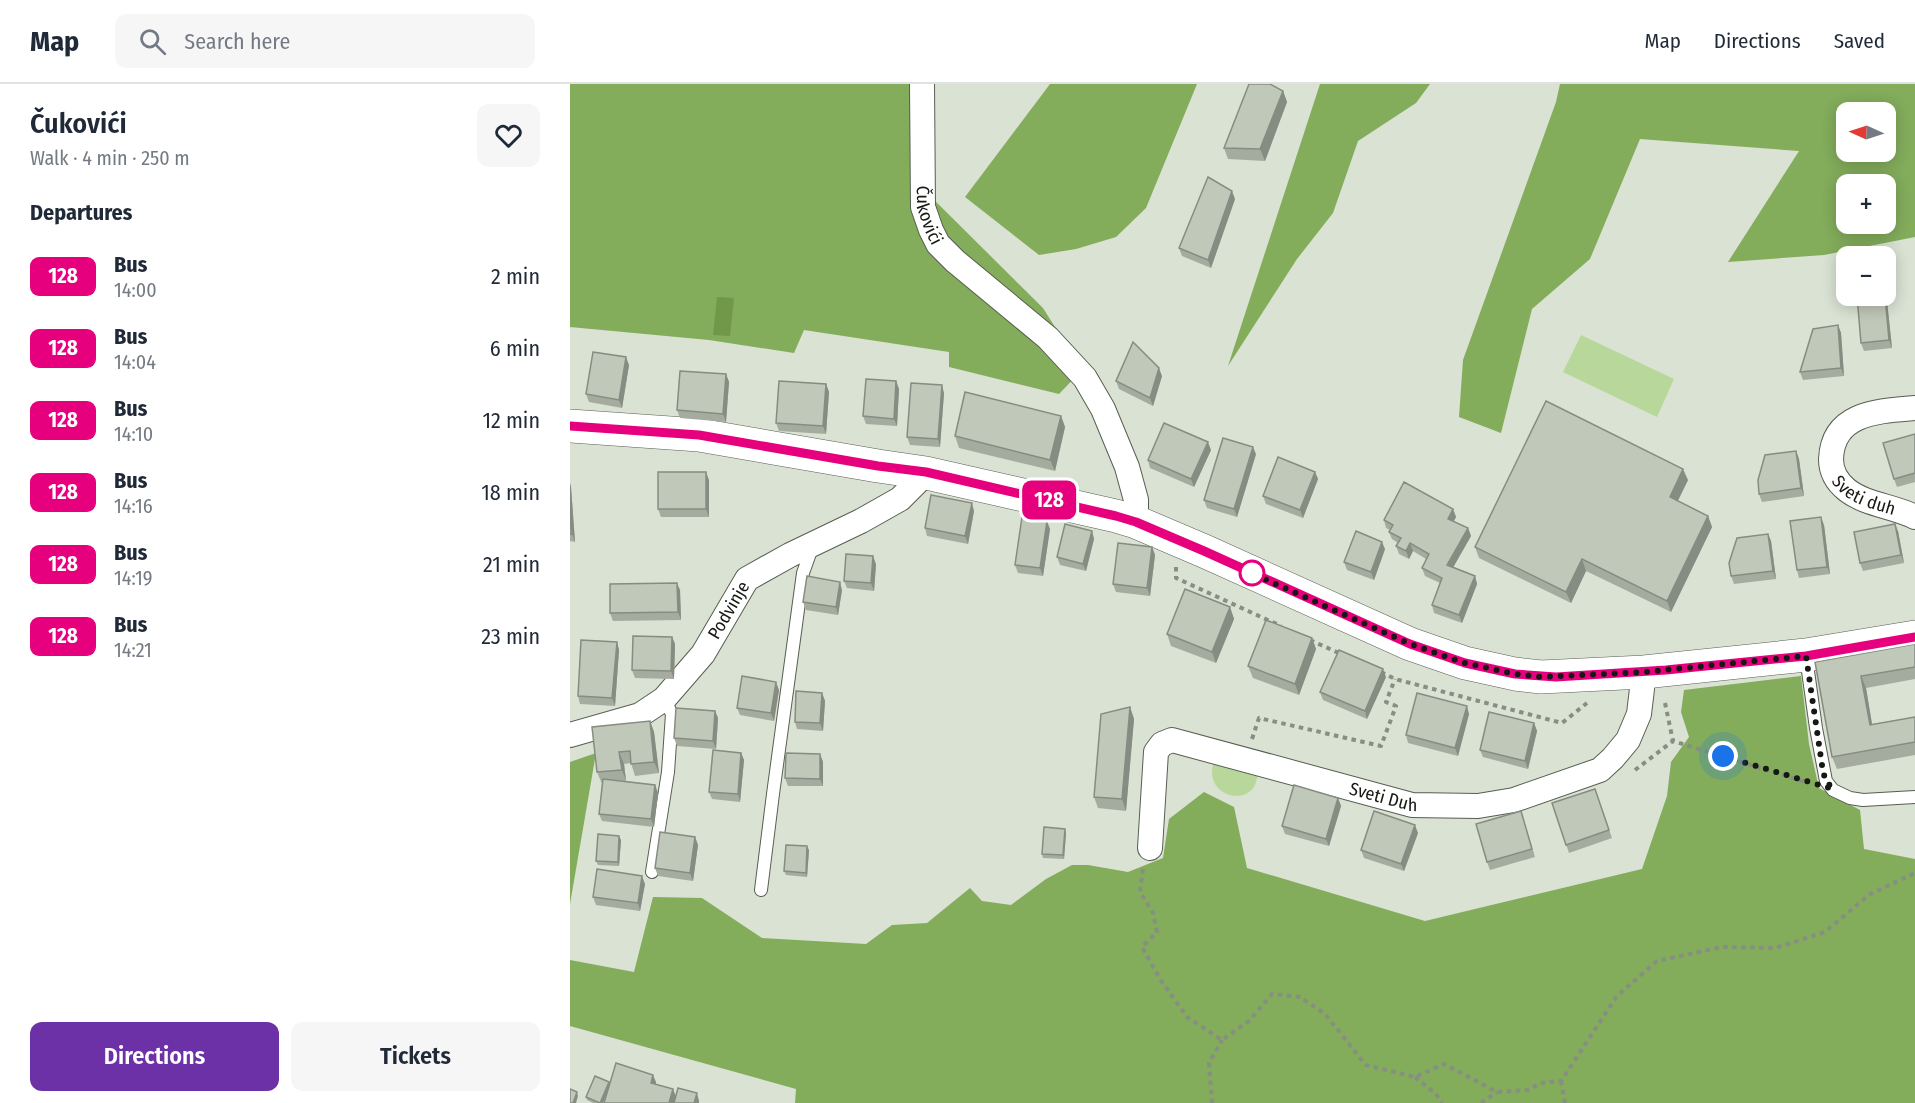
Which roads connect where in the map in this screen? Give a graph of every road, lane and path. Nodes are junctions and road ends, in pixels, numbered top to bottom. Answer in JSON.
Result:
{"nodes":[{"id":1,"x":922,"y":84,"type":"edge"},
{"id":2,"x":1915,"y":408,"type":"edge"},
{"id":3,"x":570,"y":426,"type":"edge"},
{"id":4,"x":926,"y":472,"type":"junction"},
{"id":5,"x":1915,"y":517,"type":"edge"},
{"id":6,"x":1136,"y":522,"type":"junction"},
{"id":7,"x":813,"y":544,"type":"junction"},
{"id":8,"x":1915,"y":637,"type":"edge"},
{"id":9,"x":1806,"y":656,"type":"junction"},
{"id":10,"x":1644,"y":672,"type":"junction"},
{"id":11,"x":1395,"y":679,"type":"dead end"},
{"id":12,"x":664,"y":699,"type":"junction"},
{"id":13,"x":1665,"y":701,"type":"dead end"},
{"id":14,"x":570,"y":735,"type":"edge"},
{"id":15,"x":1673,"y":741,"type":"junction"},
{"id":16,"x":1246,"y":760,"type":"junction"},
{"id":17,"x":1627,"y":777,"type":"dead end"},
{"id":18,"x":1833,"y":789,"type":"junction"},
{"id":19,"x":1915,"y":797,"type":"edge"},
{"id":20,"x":1150,"y":848,"type":"joint"},
{"id":21,"x":652,"y":872,"type":"dead end"},
{"id":22,"x":1915,"y":873,"type":"edge"},
{"id":23,"x":761,"y":890,"type":"dead end"},
{"id":24,"x":1222,"y":1040,"type":"junction"},
{"id":25,"x":1415,"y":1077,"type":"junction"},
{"id":26,"x":1561,"y":1081,"type":"junction"},
{"id":27,"x":1497,"y":1092,"type":"junction"},
{"id":28,"x":1212,"y":1103,"type":"edge"},
{"id":29,"x":1442,"y":1103,"type":"edge"},
{"id":30,"x":1480,"y":1103,"type":"edge"},
{"id":31,"x":1565,"y":1103,"type":"edge"}],
"edges":[{"from":1,"to":6,"type":"street","name":"Čukovići"},
{"from":2,"to":5,"type":"street","name":"Sveti duh"},
{"from":3,"to":4,"type":"main road"},
{"from":4,"to":6,"type":"main road"},
{"from":4,"to":7,"type":"street","name":"Podvinje"},
{"from":6,"to":10,"type":"main road"},
{"from":7,"to":12,"type":"street","name":"Podvinje"},
{"from":7,"to":23,"type":"lane"},
{"from":8,"to":9,"type":"main road"},
{"from":9,"to":10,"type":"main road"},
{"from":9,"to":18,"type":"lane"},
{"from":10,"to":16,"type":"street","name":"Sveti Duh"},
{"from":11,"to":16,"type":"path"},
{"from":12,"to":14,"type":"street","name":"Podvinje"},
{"from":12,"to":21,"type":"lane"},
{"from":13,"to":15,"type":"path"},
{"from":15,"to":17,"type":"path"},
{"from":15,"to":18,"type":"path"},
{"from":16,"to":20,"type":"street","name":"Sveti Duh"},
{"from":18,"to":19,"type":"lane"},
{"from":20,"to":24,"type":"path"},
{"from":22,"to":26,"type":"path"},
{"from":24,"to":25,"type":"path"},
{"from":24,"to":28,"type":"path"},
{"from":25,"to":27,"type":"path"},
{"from":25,"to":29,"type":"path"},
{"from":26,"to":27,"type":"path"},
{"from":26,"to":31,"type":"path"},
{"from":27,"to":30,"type":"path"}]}
